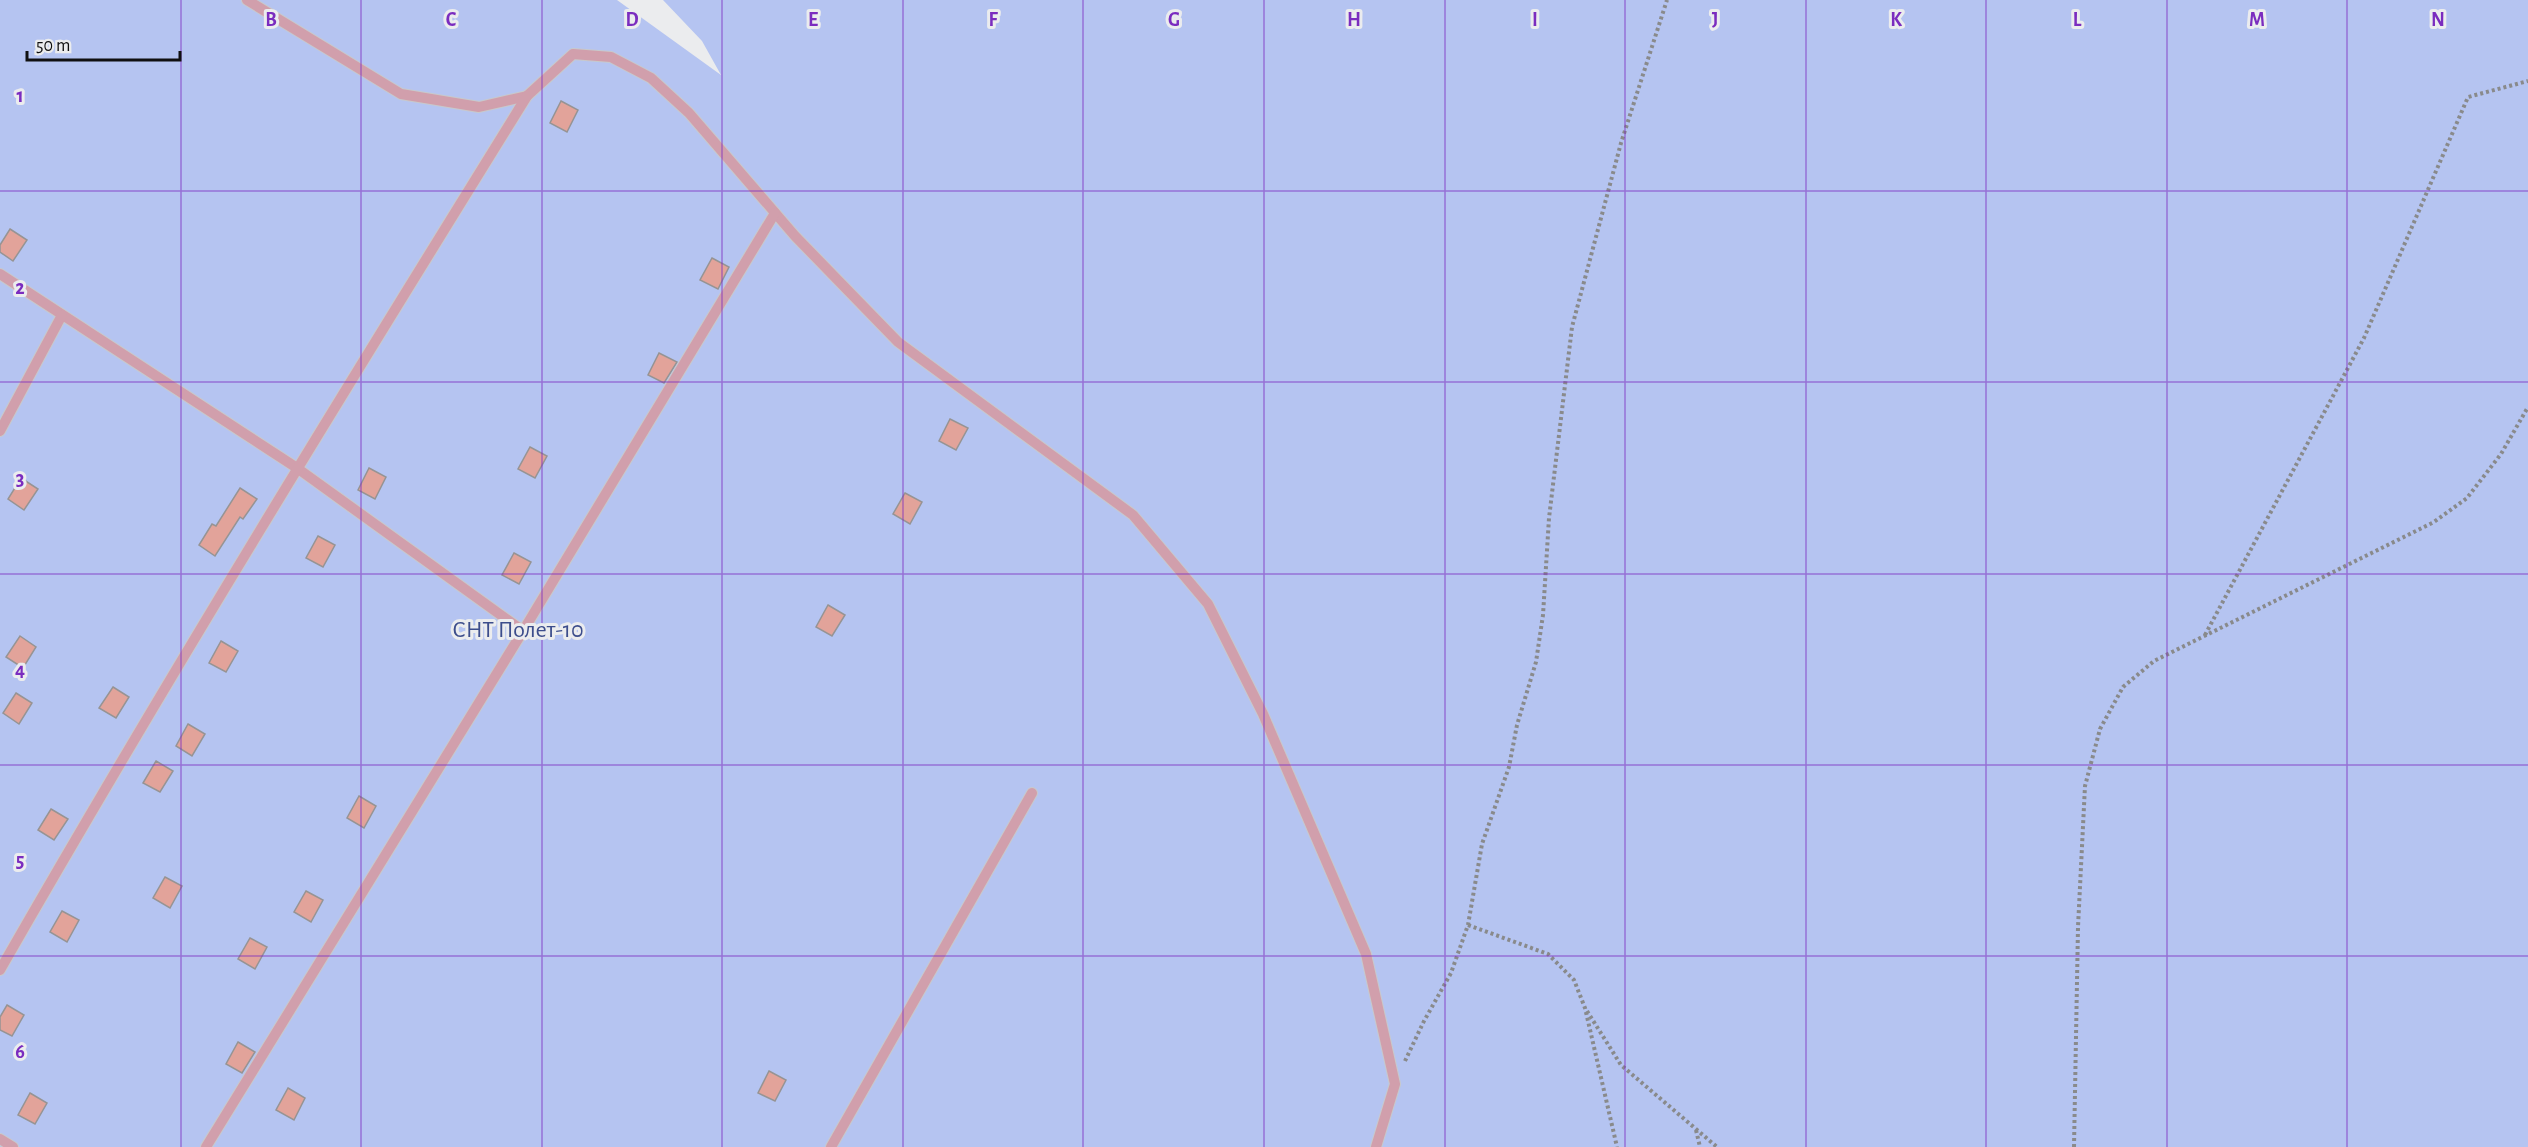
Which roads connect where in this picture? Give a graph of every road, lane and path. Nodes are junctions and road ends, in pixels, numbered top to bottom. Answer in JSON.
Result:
{"nodes":[{"id":1,"x":247,"y":0,"type":"edge"},
{"id":2,"x":1666,"y":0,"type":"edge"},
{"id":3,"x":2528,"y":81,"type":"edge"},
{"id":4,"x":527,"y":96,"type":"junction"},
{"id":5,"x":775,"y":213,"type":"junction"},
{"id":6,"x":0,"y":274,"type":"edge"},
{"id":7,"x":62,"y":315,"type":"junction"},
{"id":8,"x":2528,"y":407,"type":"edge"},
{"id":9,"x":0,"y":430,"type":"edge"},
{"id":10,"x":297,"y":468,"type":"junction"},
{"id":11,"x":523,"y":631,"type":"junction"},
{"id":12,"x":2205,"y":635,"type":"junction"},
{"id":13,"x":1032,"y":793,"type":"dead end"},
{"id":14,"x":1468,"y":925,"type":"junction"},
{"id":15,"x":0,"y":970,"type":"edge"},
{"id":16,"x":1585,"y":1008,"type":"junction"},
{"id":17,"x":1395,"y":1084,"type":"junction"},
{"id":18,"x":1695,"y":1129,"type":"junction"},
{"id":19,"x":0,"y":1139,"type":"edge"},
{"id":20,"x":13,"y":1147,"type":"edge"},
{"id":21,"x":206,"y":1147,"type":"edge"},
{"id":22,"x":831,"y":1147,"type":"edge"},
{"id":23,"x":1376,"y":1147,"type":"edge"},
{"id":24,"x":1617,"y":1147,"type":"edge"},
{"id":25,"x":1700,"y":1147,"type":"edge"},
{"id":26,"x":1717,"y":1147,"type":"edge"},
{"id":27,"x":2074,"y":1147,"type":"edge"}],
"edges":[{"from":1,"to":4,"type":"lane"},
{"from":2,"to":14,"type":"path"},
{"from":3,"to":12,"type":"path"},
{"from":4,"to":5,"type":"lane"},
{"from":4,"to":10,"type":"lane"},
{"from":5,"to":11,"type":"lane"},
{"from":5,"to":17,"type":"lane"},
{"from":6,"to":7,"type":"lane"},
{"from":7,"to":9,"type":"lane"},
{"from":7,"to":10,"type":"lane"},
{"from":8,"to":12,"type":"path"},
{"from":10,"to":11,"type":"lane"},
{"from":10,"to":15,"type":"lane"},
{"from":11,"to":21,"type":"lane"},
{"from":12,"to":27,"type":"path"},
{"from":13,"to":22,"type":"lane"},
{"from":14,"to":16,"type":"path"},
{"from":14,"to":17,"type":"path"},
{"from":16,"to":18,"type":"path"},
{"from":16,"to":24,"type":"path"},
{"from":17,"to":23,"type":"lane"},
{"from":18,"to":25,"type":"path"},
{"from":18,"to":26,"type":"path"},
{"from":19,"to":20,"type":"lane"}]}
